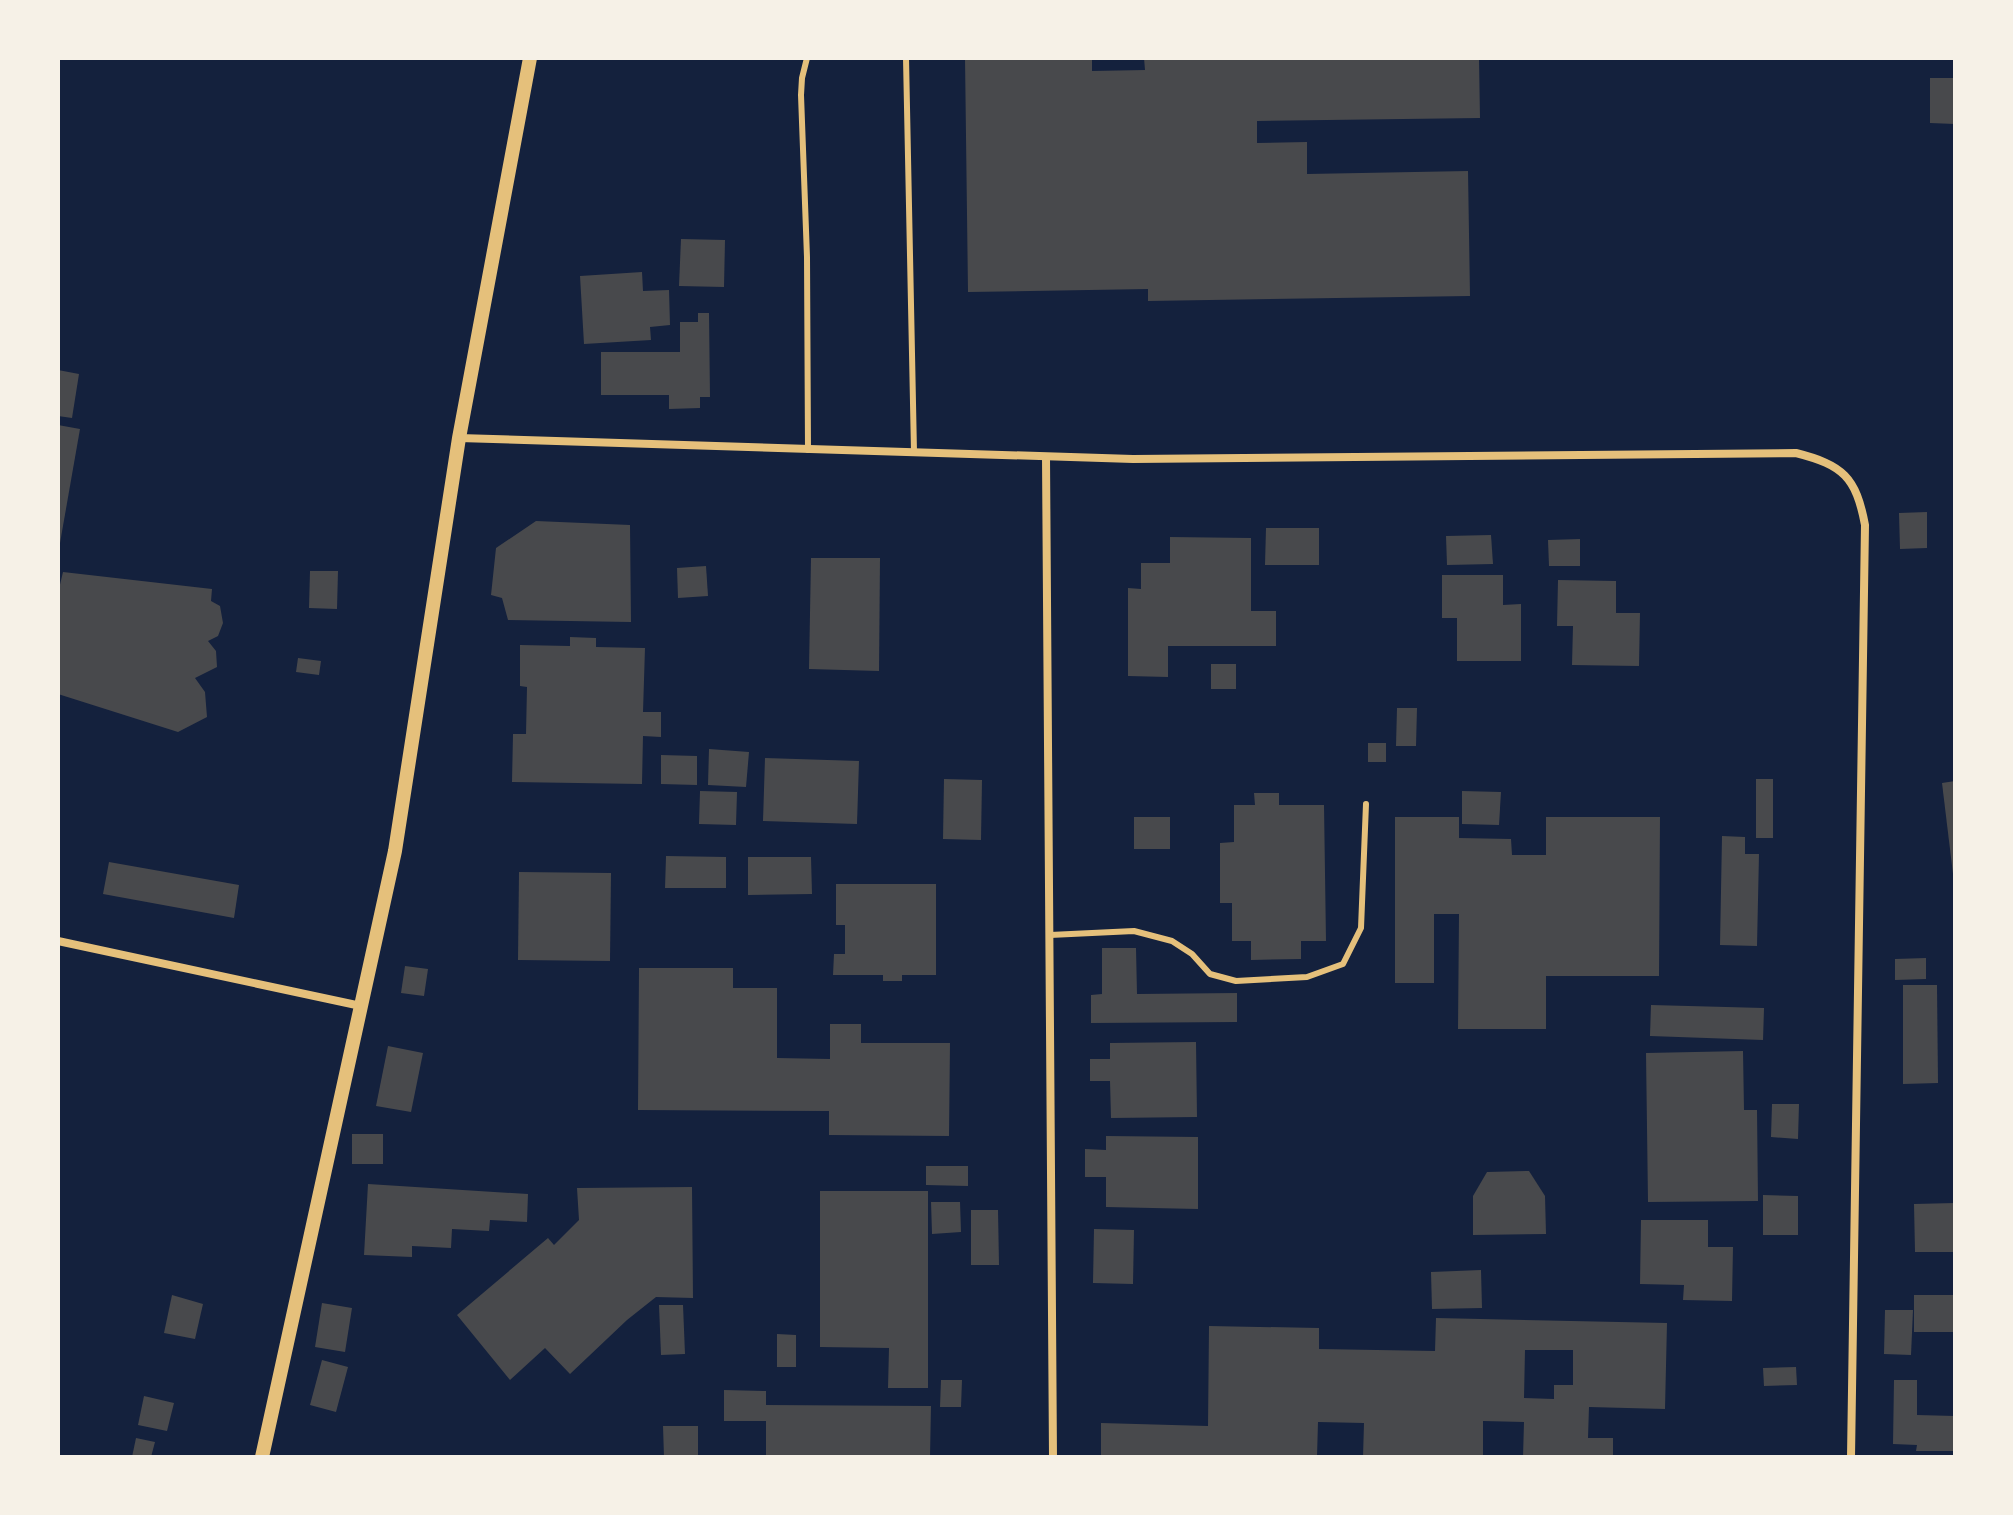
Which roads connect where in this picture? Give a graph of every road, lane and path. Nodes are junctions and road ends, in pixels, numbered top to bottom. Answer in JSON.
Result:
{"nodes":[{"id":1,"x":530,"y":58,"type":"edge"},
{"id":2,"x":807,"y":58,"type":"edge"},
{"id":3,"x":906,"y":58,"type":"edge"},
{"id":4,"x":459,"y":438,"type":"junction"},
{"id":5,"x":808,"y":450,"type":"junction"},
{"id":6,"x":914,"y":452,"type":"junction"},
{"id":7,"x":1046,"y":457,"type":"junction"},
{"id":8,"x":1366,"y":804,"type":"dead end"},
{"id":9,"x":1050,"y":935,"type":"junction"},
{"id":10,"x":58,"y":941,"type":"edge"},
{"id":11,"x":361,"y":1006,"type":"junction"},
{"id":12,"x":262,"y":1457,"type":"edge"},
{"id":13,"x":1053,"y":1457,"type":"edge"},
{"id":14,"x":1851,"y":1457,"type":"edge"}],
"edges":[{"from":1,"to":4,"type":"street"},
{"from":2,"to":5,"type":"lane"},
{"from":3,"to":6,"type":"lane"},
{"from":4,"to":5,"type":"street"},
{"from":4,"to":11,"type":"street"},
{"from":5,"to":6,"type":"street"},
{"from":6,"to":7,"type":"street"},
{"from":7,"to":9,"type":"street"},
{"from":7,"to":14,"type":"street"},
{"from":8,"to":9,"type":"lane"},
{"from":9,"to":13,"type":"street"},
{"from":10,"to":11,"type":"street"},
{"from":11,"to":12,"type":"street"}]}
